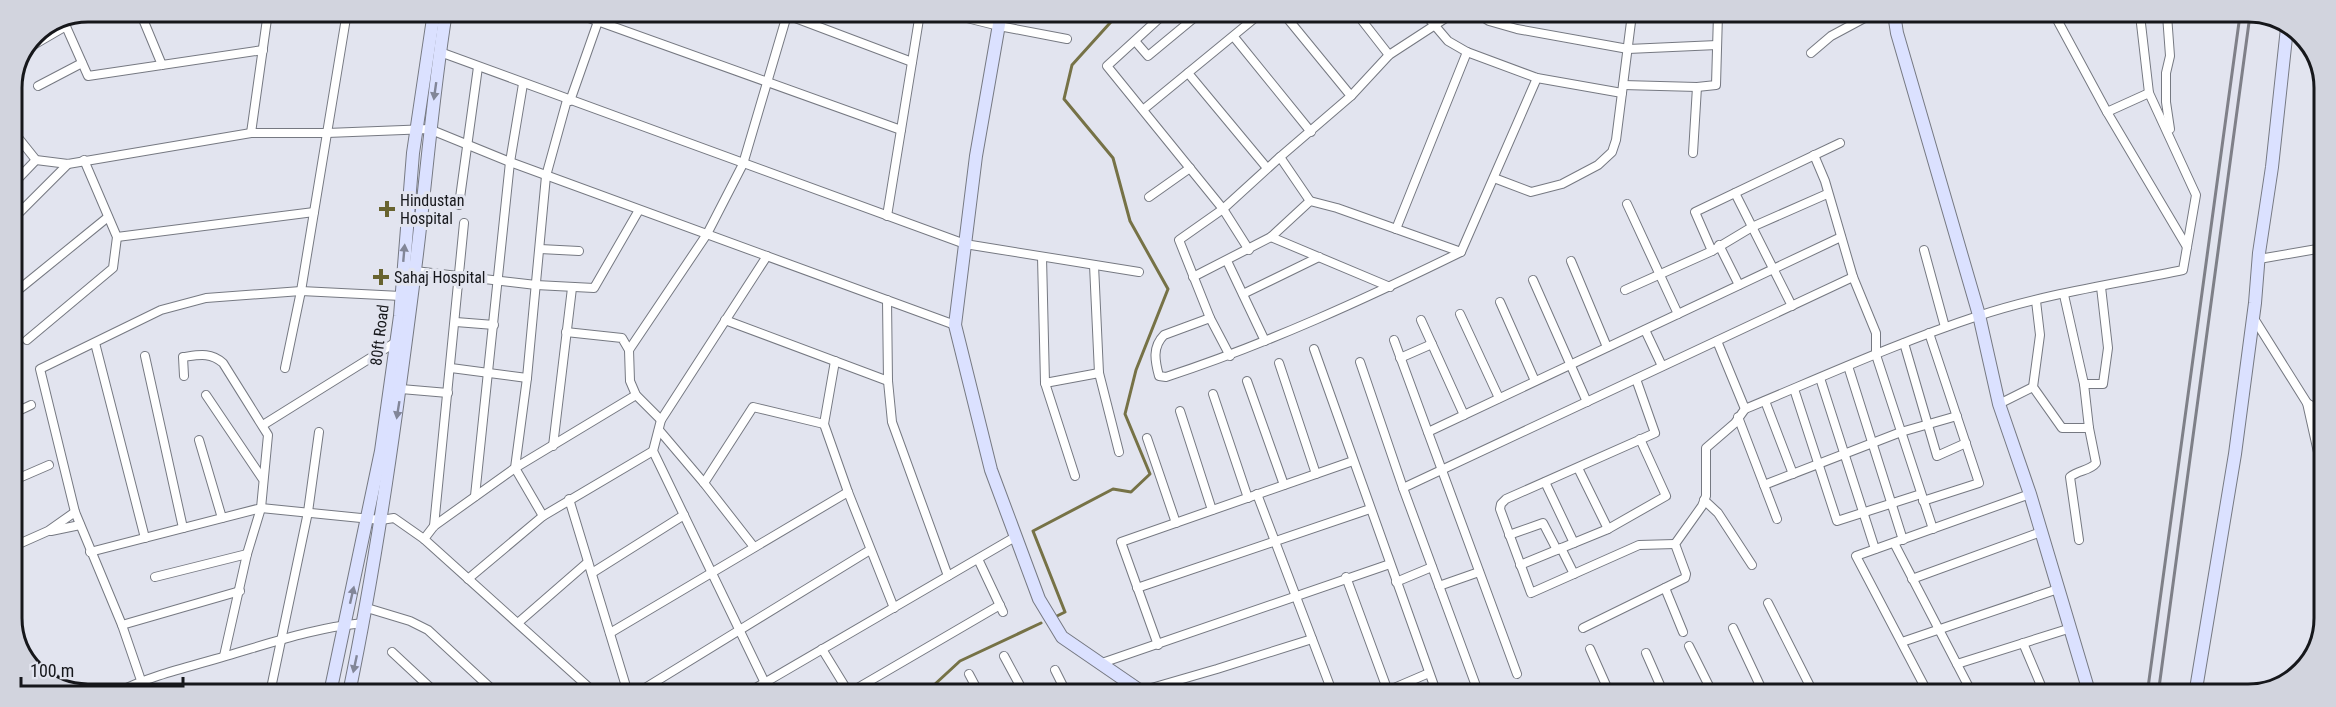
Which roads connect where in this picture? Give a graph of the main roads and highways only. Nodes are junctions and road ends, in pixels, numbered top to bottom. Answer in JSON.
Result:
{"nodes":[{"id":1,"x":433,"y":22,"type":"edge"},
{"id":2,"x":444,"y":22,"type":"edge"},
{"id":3,"x":1000,"y":22,"type":"edge"},
{"id":4,"x":1896,"y":22,"type":"edge"},
{"id":5,"x":2286,"y":36,"type":"edge"},
{"id":6,"x":423,"y":128,"type":"junction"},
{"id":7,"x":332,"y":684,"type":"edge"},
{"id":8,"x":351,"y":684,"type":"edge"},
{"id":9,"x":1130,"y":684,"type":"edge"},
{"id":10,"x":2087,"y":684,"type":"edge"},
{"id":11,"x":2196,"y":684,"type":"edge"}],
"edges":[{"from":1,"to":6,"type":"main road","name":"80ft Road"},
{"from":2,"to":6,"type":"main road","one_way":true},
{"from":3,"to":9,"type":"main road"},
{"from":4,"to":10,"type":"main road"},
{"from":5,"to":11,"type":"main road"},
{"from":7,"to":6,"type":"main road","name":"80ft Road","one_way":true},
{"from":6,"to":8,"type":"main road","one_way":true}]}
